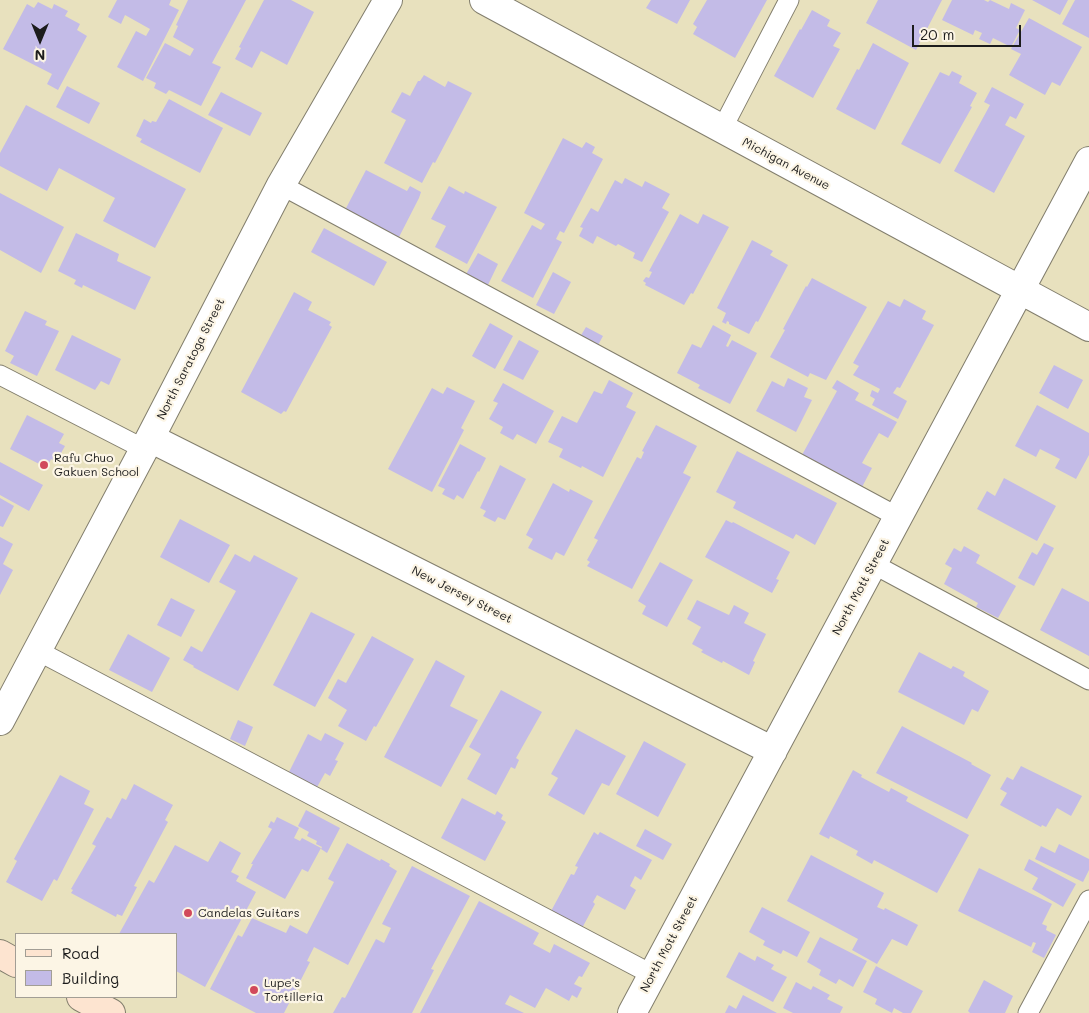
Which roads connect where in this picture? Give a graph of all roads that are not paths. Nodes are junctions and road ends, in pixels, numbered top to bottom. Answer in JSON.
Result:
{"nodes":[{"id":1,"x":388,"y":0,"type":"edge"},
{"id":2,"x":484,"y":0,"type":"edge"},
{"id":3,"x":789,"y":0,"type":"edge"},
{"id":4,"x":722,"y":128,"type":"junction"},
{"id":5,"x":1089,"y":161,"type":"edge"},
{"id":6,"x":281,"y":185,"type":"junction"},
{"id":7,"x":1020,"y":290,"type":"junction"},
{"id":8,"x":1089,"y":327,"type":"edge"},
{"id":9,"x":0,"y":375,"type":"edge"},
{"id":10,"x":147,"y":444,"type":"junction"},
{"id":11,"x":898,"y":517,"type":"junction"},
{"id":12,"x":873,"y":564,"type":"junction"},
{"id":13,"x":38,"y":650,"type":"junction"},
{"id":14,"x":1089,"y":680,"type":"edge"},
{"id":15,"x":0,"y":721,"type":"edge"},
{"id":16,"x":773,"y":751,"type":"junction"},
{"id":17,"x":1089,"y":900,"type":"edge"},
{"id":18,"x":653,"y":974,"type":"junction"},
{"id":19,"x":83,"y":998,"type":"edge"},
{"id":20,"x":111,"y":1013,"type":"edge"},
{"id":21,"x":632,"y":1013,"type":"edge"},
{"id":22,"x":1028,"y":1013,"type":"edge"}],
"edges":[{"from":1,"to":6,"type":"street","name":"North Saratoga Street"},
{"from":2,"to":4,"type":"street","name":"Michigan Avenue"},
{"from":3,"to":4,"type":"lane"},
{"from":4,"to":7,"type":"street","name":"Michigan Avenue"},
{"from":5,"to":7,"type":"street","name":"North Mott Street"},
{"from":6,"to":10,"type":"street","name":"North Saratoga Street"},
{"from":6,"to":11,"type":"lane"},
{"from":7,"to":8,"type":"street","name":"Michigan Avenue"},
{"from":7,"to":11,"type":"street","name":"North Mott Street"},
{"from":9,"to":10,"type":"lane"},
{"from":10,"to":13,"type":"street","name":"North Saratoga Street"},
{"from":10,"to":16,"type":"street","name":"New Jersey Street"},
{"from":11,"to":12,"type":"street","name":"North Mott Street"},
{"from":12,"to":14,"type":"lane"},
{"from":12,"to":16,"type":"street","name":"North Mott Street"},
{"from":13,"to":15,"type":"street","name":"North Saratoga Street"},
{"from":13,"to":18,"type":"lane"},
{"from":16,"to":18,"type":"street","name":"North Mott Street"},
{"from":17,"to":22,"type":"lane"},
{"from":18,"to":21,"type":"street","name":"North Mott Street"},
{"from":19,"to":20,"type":"main road"}]}
